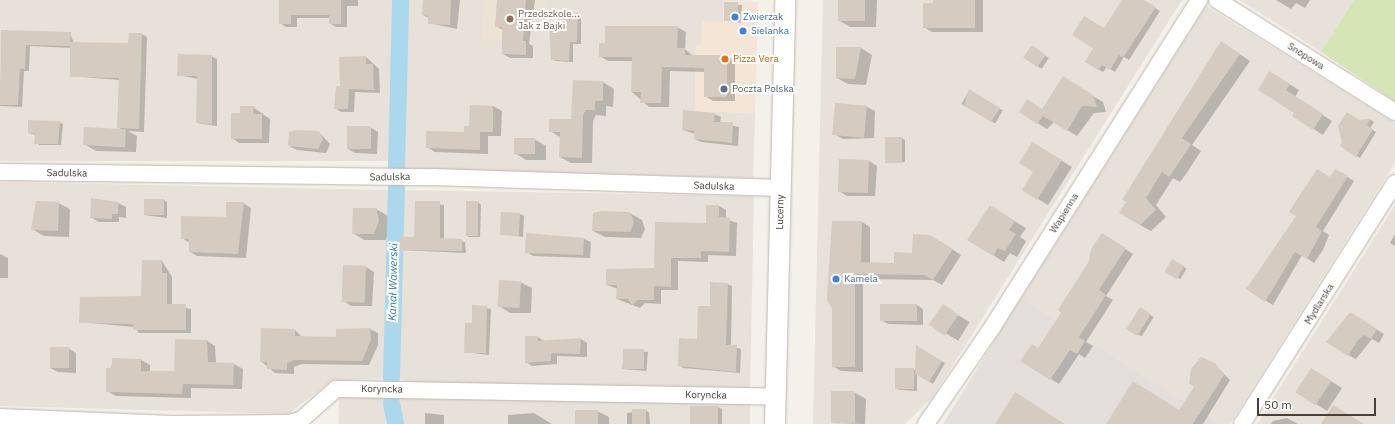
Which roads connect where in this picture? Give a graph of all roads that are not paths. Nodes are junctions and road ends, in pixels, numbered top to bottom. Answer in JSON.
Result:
{"nodes":[{"id":1,"x":785,"y":0,"type":"edge"},
{"id":2,"x":1199,"y":0,"type":"edge"},
{"id":3,"x":1217,"y":0,"type":"edge"},
{"id":4,"x":1395,"y":112,"type":"edge"},
{"id":5,"x":0,"y":172,"type":"edge"},
{"id":6,"x":1395,"y":183,"type":"edge"},
{"id":7,"x":781,"y":188,"type":"junction"},
{"id":8,"x":776,"y":397,"type":"junction"},
{"id":9,"x":0,"y":417,"type":"edge"},
{"id":10,"x":776,"y":424,"type":"edge"},
{"id":11,"x":926,"y":424,"type":"edge"},
{"id":12,"x":1242,"y":424,"type":"edge"}],
"edges":[{"from":1,"to":7,"type":"street","name":"Lucerny"},
{"from":2,"to":11,"type":"street","name":"Wapienna"},
{"from":3,"to":4,"type":"street","name":"Snopowa"},
{"from":5,"to":7,"type":"street","name":"Sadulska"},
{"from":6,"to":12,"type":"street","name":"Mydlarska"},
{"from":7,"to":8,"type":"street","name":"Lucerny"},
{"from":8,"to":9,"type":"street","name":"Koryncka"},
{"from":8,"to":10,"type":"street","name":"Lucerny"}]}
